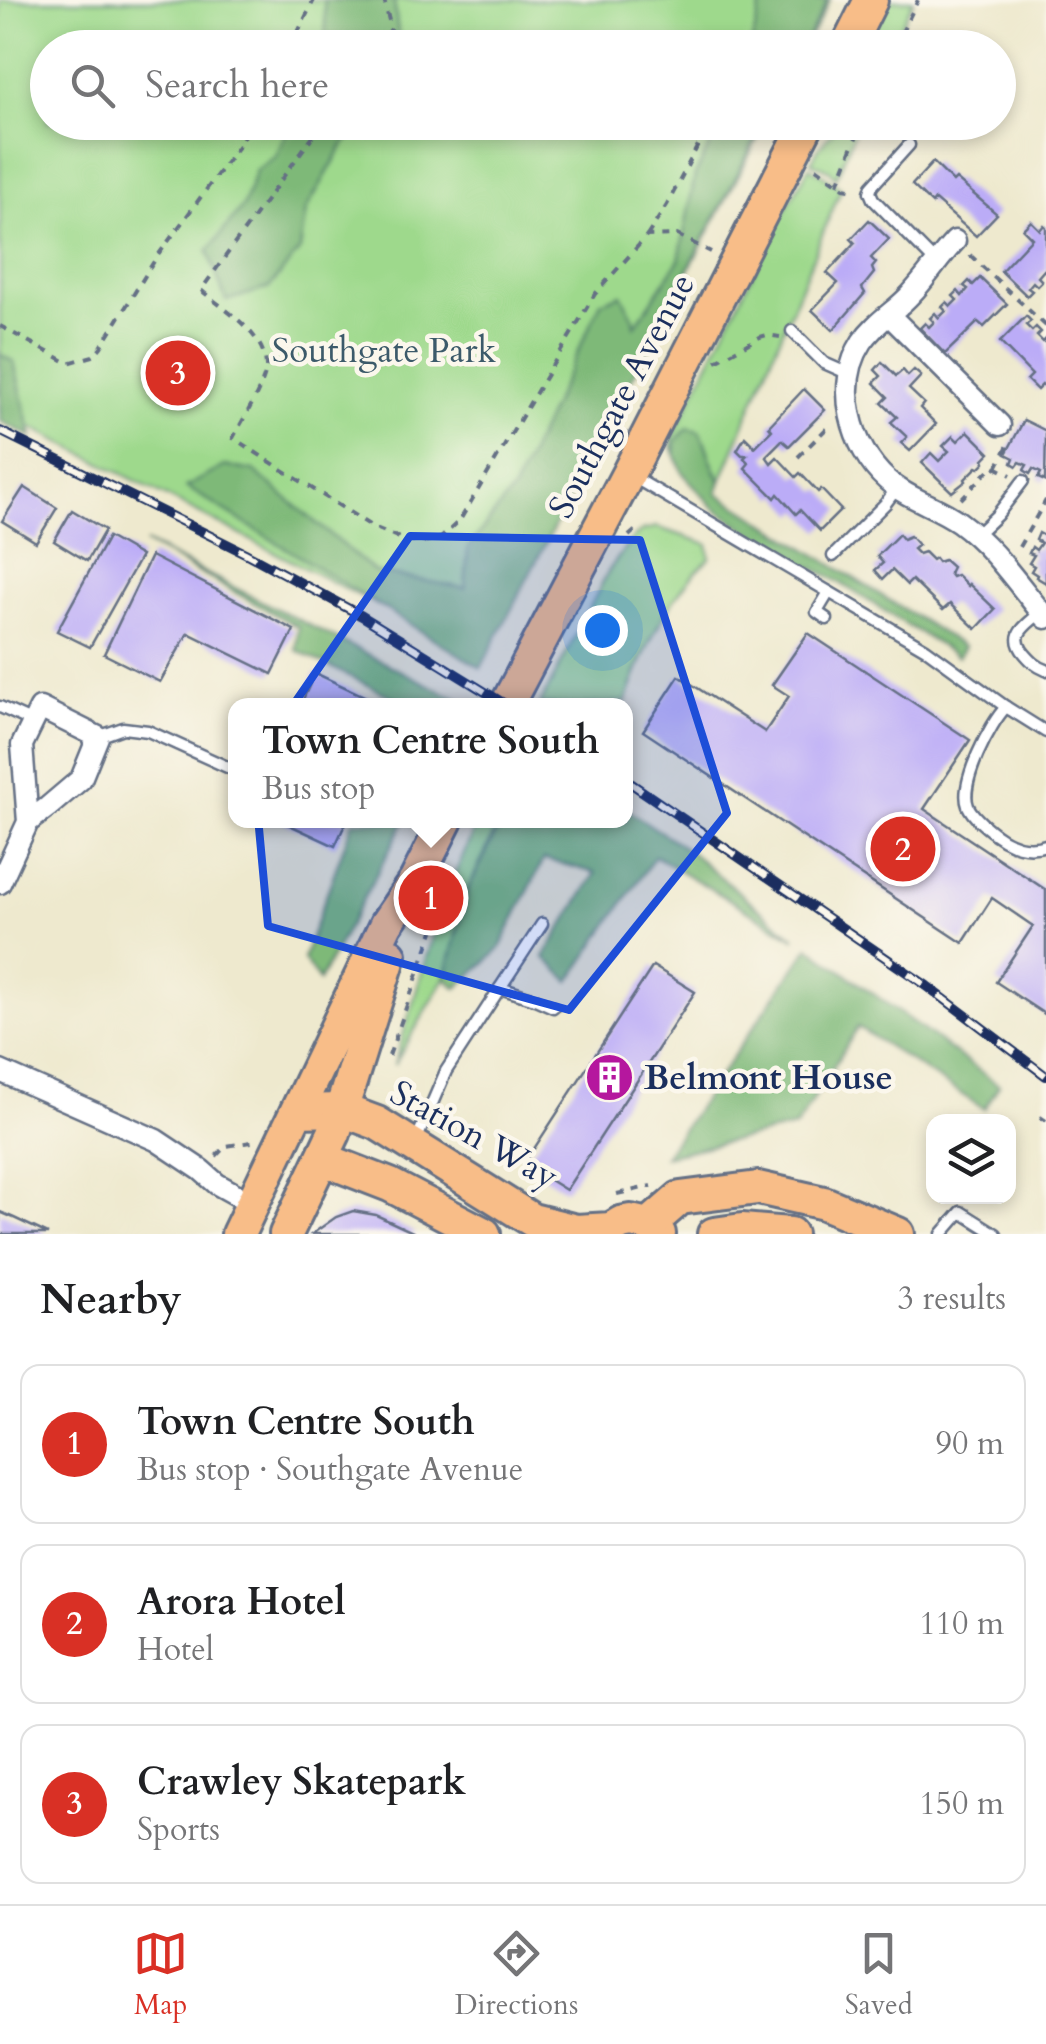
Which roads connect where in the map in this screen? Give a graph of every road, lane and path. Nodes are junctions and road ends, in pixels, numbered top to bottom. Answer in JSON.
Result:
{"nodes":[{"id":1,"x":314,"y":0,"type":"edge"},
{"id":2,"x":384,"y":0,"type":"edge"},
{"id":3,"x":871,"y":0,"type":"edge"},
{"id":4,"x":918,"y":0,"type":"edge"},
{"id":5,"x":299,"y":30,"type":"edge"},
{"id":6,"x":390,"y":30,"type":"edge"},
{"id":7,"x":856,"y":30,"type":"edge"},
{"id":8,"x":903,"y":30,"type":"edge"},
{"id":9,"x":242,"y":140,"type":"edge"},
{"id":10,"x":310,"y":140,"type":"edge"},
{"id":11,"x":701,"y":140,"type":"edge"},
{"id":12,"x":799,"y":140,"type":"edge"},
{"id":13,"x":855,"y":140,"type":"edge"},
{"id":14,"x":908,"y":145,"type":"dead end"},
{"id":15,"x":805,"y":163,"type":"dead end"},
{"id":16,"x":838,"y":184,"type":"junction"},
{"id":17,"x":870,"y":192,"type":"junction"},
{"id":18,"x":646,"y":236,"type":"junction"},
{"id":19,"x":956,"y":242,"type":"joint"},
{"id":20,"x":711,"y":252,"type":"dead end"},
{"id":21,"x":936,"y":262,"type":"junction"},
{"id":22,"x":889,"y":315,"type":"junction"},
{"id":23,"x":0,"y":326,"type":"edge"},
{"id":24,"x":1046,"y":326,"type":"edge"},
{"id":25,"x":793,"y":332,"type":"joint"},
{"id":26,"x":710,"y":364,"type":"dead end"},
{"id":27,"x":850,"y":374,"type":"junction"},
{"id":28,"x":850,"y":411,"type":"junction"},
{"id":29,"x":1000,"y":425,"type":"dead end"},
{"id":30,"x":798,"y":457,"type":"dead end"},
{"id":31,"x":628,"y":474,"type":"junction"},
{"id":32,"x":1023,"y":481,"type":"joint"},
{"id":33,"x":897,"y":488,"type":"junction"},
{"id":34,"x":1046,"y":500,"type":"edge"},
{"id":35,"x":946,"y":514,"type":"junction"},
{"id":36,"x":975,"y":535,"type":"junction"},
{"id":37,"x":833,"y":556,"type":"dead end"},
{"id":38,"x":1006,"y":570,"type":"junction"},
{"id":39,"x":829,"y":592,"type":"junction"},
{"id":40,"x":1043,"y":615,"type":"edge"},
{"id":41,"x":827,"y":619,"type":"dead end"},
{"id":42,"x":1046,"y":670,"type":"edge"},
{"id":43,"x":510,"y":698,"type":"edge"},
{"id":44,"x":0,"y":706,"type":"edge"},
{"id":45,"x":1006,"y":707,"type":"junction"},
{"id":46,"x":33,"y":722,"type":"junction"},
{"id":47,"x":1046,"y":732,"type":"edge"},
{"id":48,"x":98,"y":737,"type":"junction"},
{"id":49,"x":228,"y":768,"type":"edge"},
{"id":50,"x":28,"y":822,"type":"junction"},
{"id":51,"x":442,"y":828,"type":"edge"},
{"id":52,"x":1046,"y":846,"type":"edge"},
{"id":53,"x":460,"y":855,"type":"dead end"},
{"id":54,"x":416,"y":880,"type":"junction"},
{"id":55,"x":0,"y":883,"type":"edge"},
{"id":56,"x":542,"y":924,"type":"dead end"},
{"id":57,"x":500,"y":988,"type":"junction"},
{"id":58,"x":553,"y":1007,"type":"dead end"},
{"id":59,"x":385,"y":1068,"type":"dead end"},
{"id":60,"x":0,"y":1072,"type":"edge"},
{"id":61,"x":297,"y":1110,"type":"junction"},
{"id":62,"x":342,"y":1110,"type":"junction"},
{"id":63,"x":1040,"y":1116,"type":"dead end"},
{"id":64,"x":1046,"y":1122,"type":"edge"},
{"id":65,"x":414,"y":1147,"type":"junction"},
{"id":66,"x":323,"y":1159,"type":"junction"},
{"id":67,"x":253,"y":1204,"type":"junction"},
{"id":68,"x":654,"y":1230,"type":"edge"},
{"id":69,"x":610,"y":1232,"type":"edge"},
{"id":70,"x":238,"y":1234,"type":"edge"},
{"id":71,"x":286,"y":1234,"type":"edge"},
{"id":72,"x":484,"y":1234,"type":"edge"},
{"id":73,"x":714,"y":1234,"type":"edge"},
{"id":74,"x":790,"y":1234,"type":"edge"},
{"id":75,"x":898,"y":1234,"type":"edge"},
{"id":76,"x":942,"y":1234,"type":"edge"},
{"id":77,"x":996,"y":1234,"type":"edge"}],
"edges":[{"from":1,"to":5,"type":"path"},
{"from":2,"to":6,"type":"path"},
{"from":3,"to":7,"type":"main road"},
{"from":4,"to":8,"type":"path"},
{"from":9,"to":23,"type":"path"},
{"from":10,"to":18,"type":"path"},
{"from":11,"to":18,"type":"path"},
{"from":12,"to":31,"type":"main road","name":"Southgate Avenue"},
{"from":13,"to":16,"type":"path"},
{"from":14,"to":17,"type":"lane"},
{"from":15,"to":16,"type":"path"},
{"from":16,"to":17,"type":"path"},
{"from":17,"to":21,"type":"lane"},
{"from":18,"to":20,"type":"path"},
{"from":19,"to":21,"type":"street"},
{"from":19,"to":24,"type":"path"},
{"from":21,"to":22,"type":"street"},
{"from":22,"to":27,"type":"street"},
{"from":22,"to":29,"type":"street"},
{"from":25,"to":26,"type":"path"},
{"from":25,"to":27,"type":"lane"},
{"from":27,"to":28,"type":"street"},
{"from":28,"to":30,"type":"path"},
{"from":28,"to":33,"type":"street"},
{"from":31,"to":39,"type":"lane"},
{"from":31,"to":43,"type":"main road","name":"Southgate Avenue"},
{"from":32,"to":35,"type":"path"},
{"from":32,"to":36,"type":"lane"},
{"from":33,"to":35,"type":"street"},
{"from":33,"to":37,"type":"lane"},
{"from":34,"to":38,"type":"path"},
{"from":35,"to":36,"type":"street"},
{"from":36,"to":38,"type":"street"},
{"from":38,"to":40,"type":"street"},
{"from":39,"to":41,"type":"lane"},
{"from":39,"to":45,"type":"lane"},
{"from":40,"to":42,"type":"lane"},
{"from":44,"to":46,"type":"lane"},
{"from":45,"to":47,"type":"lane"},
{"from":45,"to":52,"type":"lane"},
{"from":46,"to":48,"type":"street"},
{"from":46,"to":50,"type":"street"},
{"from":48,"to":49,"type":"lane"},
{"from":48,"to":50,"type":"street"},
{"from":50,"to":55,"type":"street"},
{"from":51,"to":54,"type":"main road"},
{"from":53,"to":59,"type":"path"},
{"from":54,"to":61,"type":"main road"},
{"from":54,"to":62,"type":"main road"},
{"from":56,"to":57,"type":"lane"},
{"from":57,"to":58,"type":"lane"},
{"from":57,"to":65,"type":"lane"},
{"from":60,"to":67,"type":"street"},
{"from":61,"to":62,"type":"main road","name":"Station Way"},
{"from":61,"to":66,"type":"main road"},
{"from":61,"to":67,"type":"main road"},
{"from":62,"to":65,"type":"main road","name":"Station Way"},
{"from":62,"to":66,"type":"main road"},
{"from":63,"to":64,"type":"path"},
{"from":65,"to":69,"type":"main road","name":"Station Way"},
{"from":66,"to":71,"type":"main road"},
{"from":66,"to":72,"type":"main road"},
{"from":67,"to":70,"type":"main road"},
{"from":68,"to":69,"type":"main road","name":"Station Way"},
{"from":68,"to":75,"type":"main road","name":"Station Way"},
{"from":73,"to":74,"type":"main road"},
{"from":76,"to":77,"type":"lane"}]}
